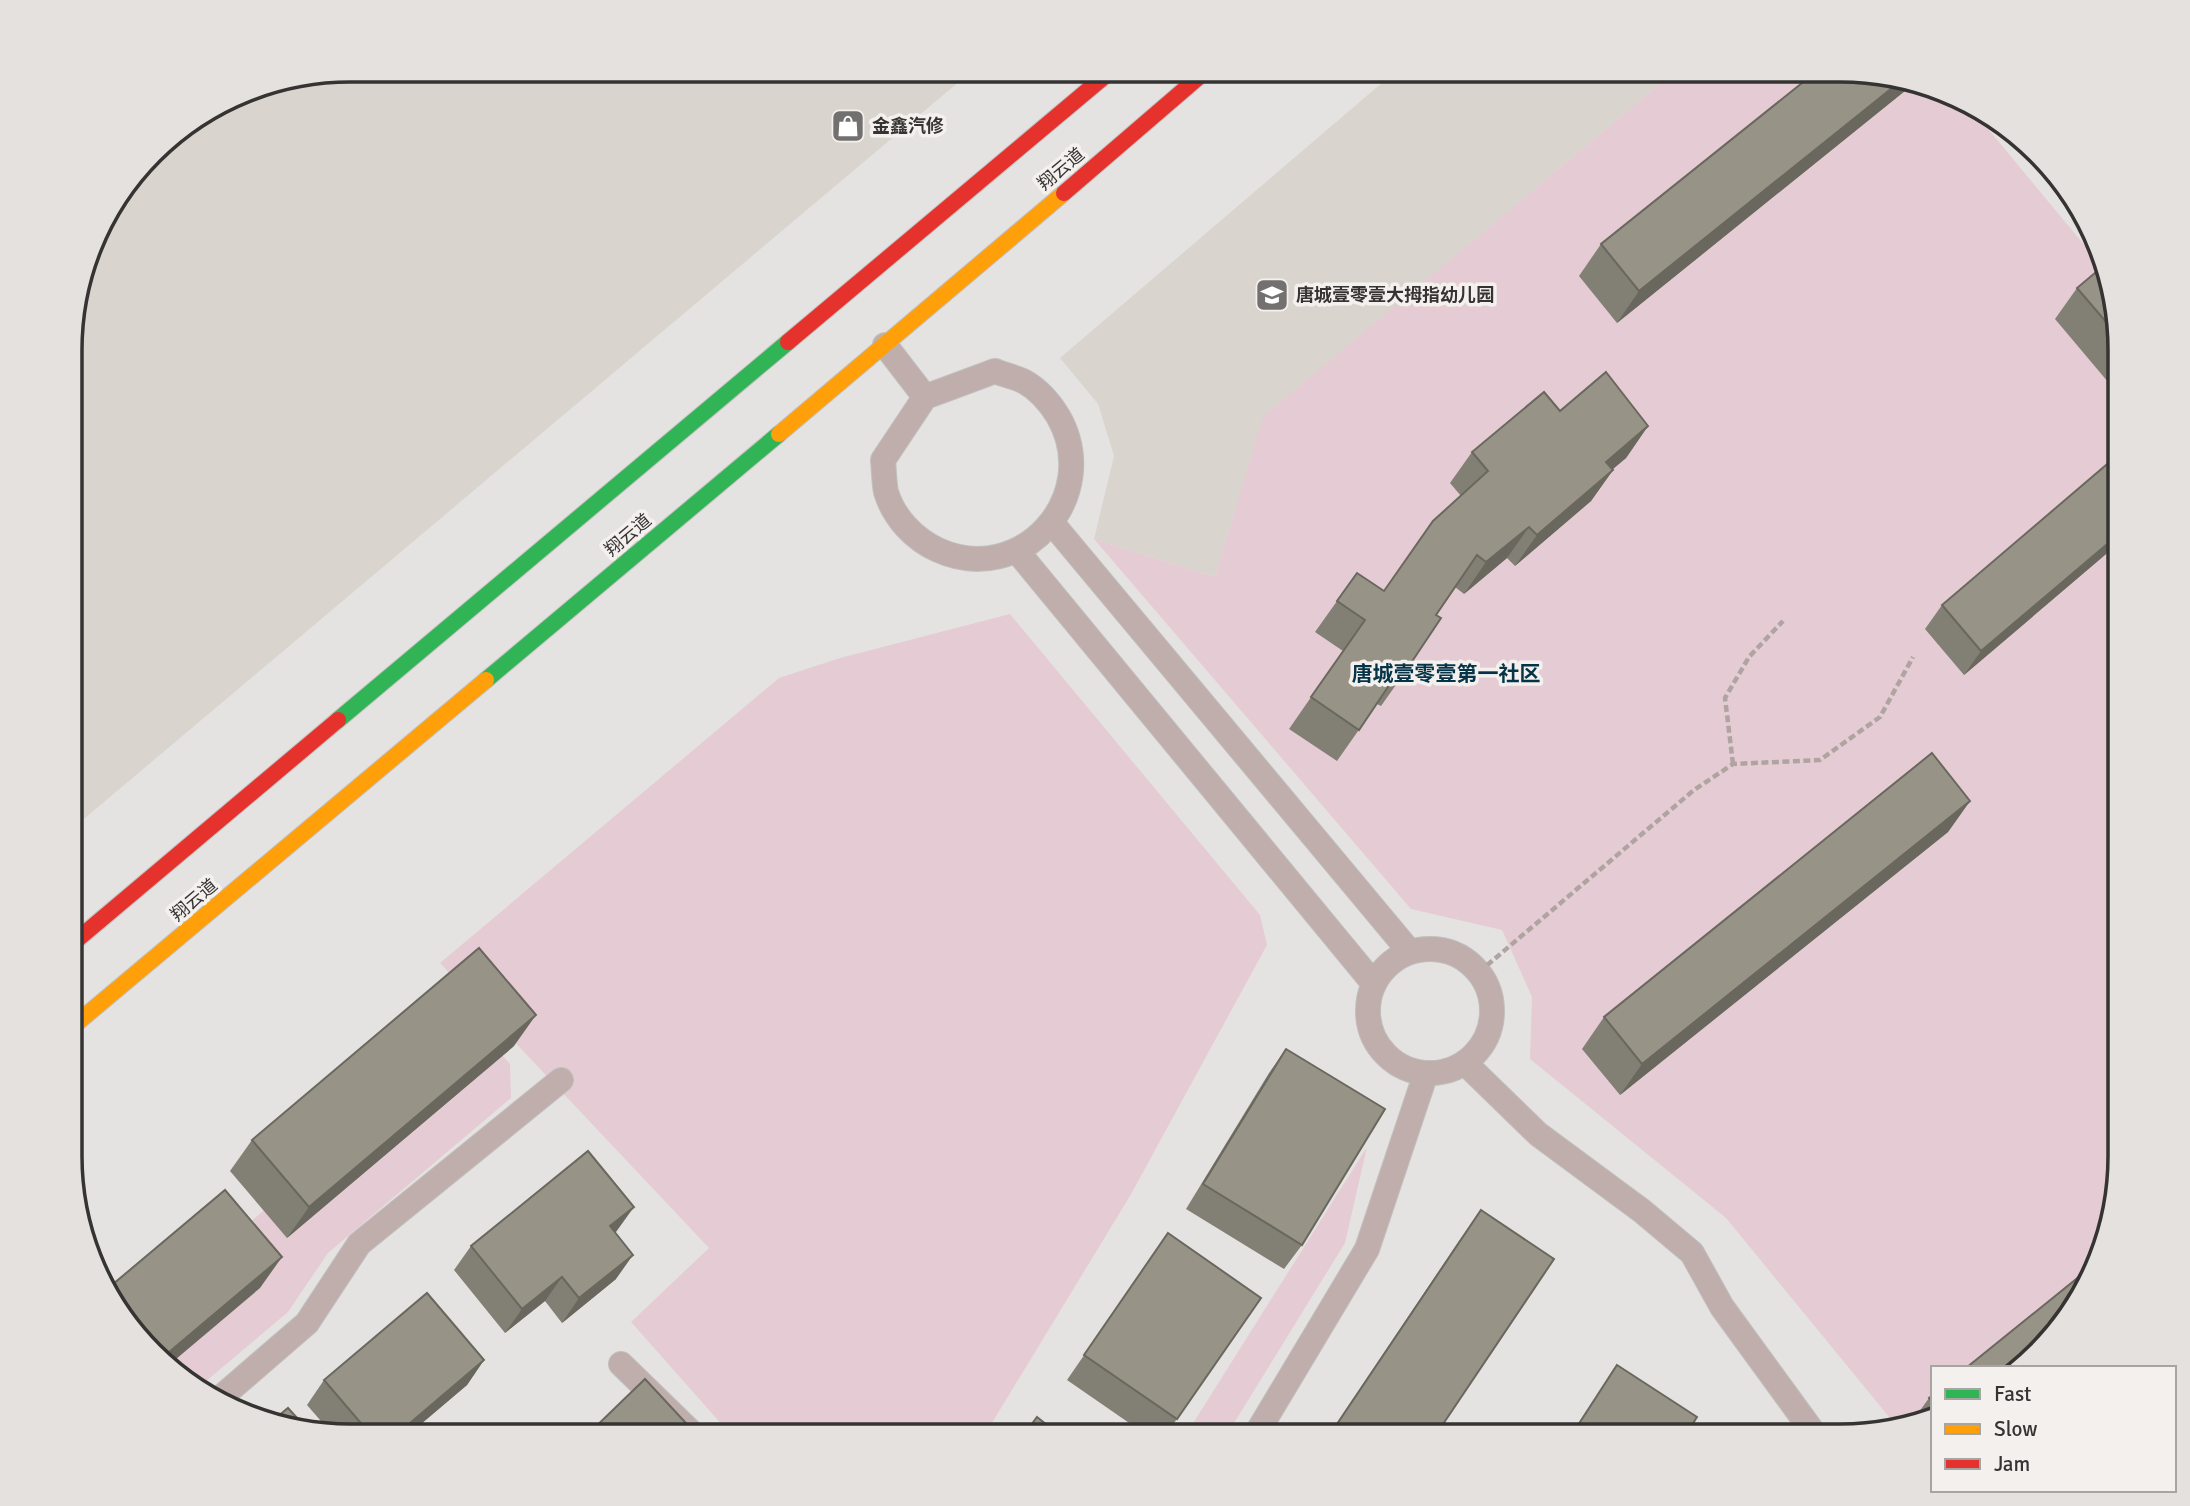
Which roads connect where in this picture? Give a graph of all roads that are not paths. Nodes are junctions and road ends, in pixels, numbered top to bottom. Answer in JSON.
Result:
{"nodes":[{"id":1,"x":1098,"y":82,"type":"edge"},
{"id":2,"x":1193,"y":82,"type":"edge"},
{"id":3,"x":885,"y":345,"type":"junction"},
{"id":4,"x":925,"y":397,"type":"junction"},
{"id":5,"x":1052,"y":523,"type":"junction"},
{"id":6,"x":1017,"y":551,"type":"junction"},
{"id":7,"x":82,"y":936,"type":"edge"},
{"id":8,"x":1410,"y":952,"type":"junction"},
{"id":9,"x":1374,"y":984,"type":"junction"},
{"id":10,"x":82,"y":1019,"type":"edge"},
{"id":11,"x":1465,"y":1063,"type":"junction"},
{"id":12,"x":1426,"y":1073,"type":"junction"},
{"id":13,"x":561,"y":1080,"type":"dead end"},
{"id":14,"x":621,"y":1364,"type":"dead end"},
{"id":15,"x":226,"y":1393,"type":"edge"},
{"id":16,"x":683,"y":1424,"type":"edge"},
{"id":17,"x":1262,"y":1424,"type":"edge"},
{"id":18,"x":1807,"y":1424,"type":"edge"}],
"edges":[{"from":1,"to":7,"type":"main road"},
{"from":2,"to":3,"type":"main road","name":"翔云道"},
{"from":3,"to":4,"type":"lane"},
{"from":3,"to":10,"type":"main road","name":"翔云道"},
{"from":4,"to":5,"type":"lane"},
{"from":4,"to":6,"type":"lane"},
{"from":5,"to":6,"type":"lane"},
{"from":5,"to":8,"type":"lane"},
{"from":6,"to":9,"type":"lane"},
{"from":8,"to":9,"type":"lane"},
{"from":8,"to":11,"type":"lane"},
{"from":9,"to":12,"type":"lane"},
{"from":11,"to":12,"type":"lane"},
{"from":11,"to":18,"type":"lane"},
{"from":12,"to":17,"type":"lane"},
{"from":13,"to":15,"type":"lane"},
{"from":14,"to":16,"type":"lane"}]}
